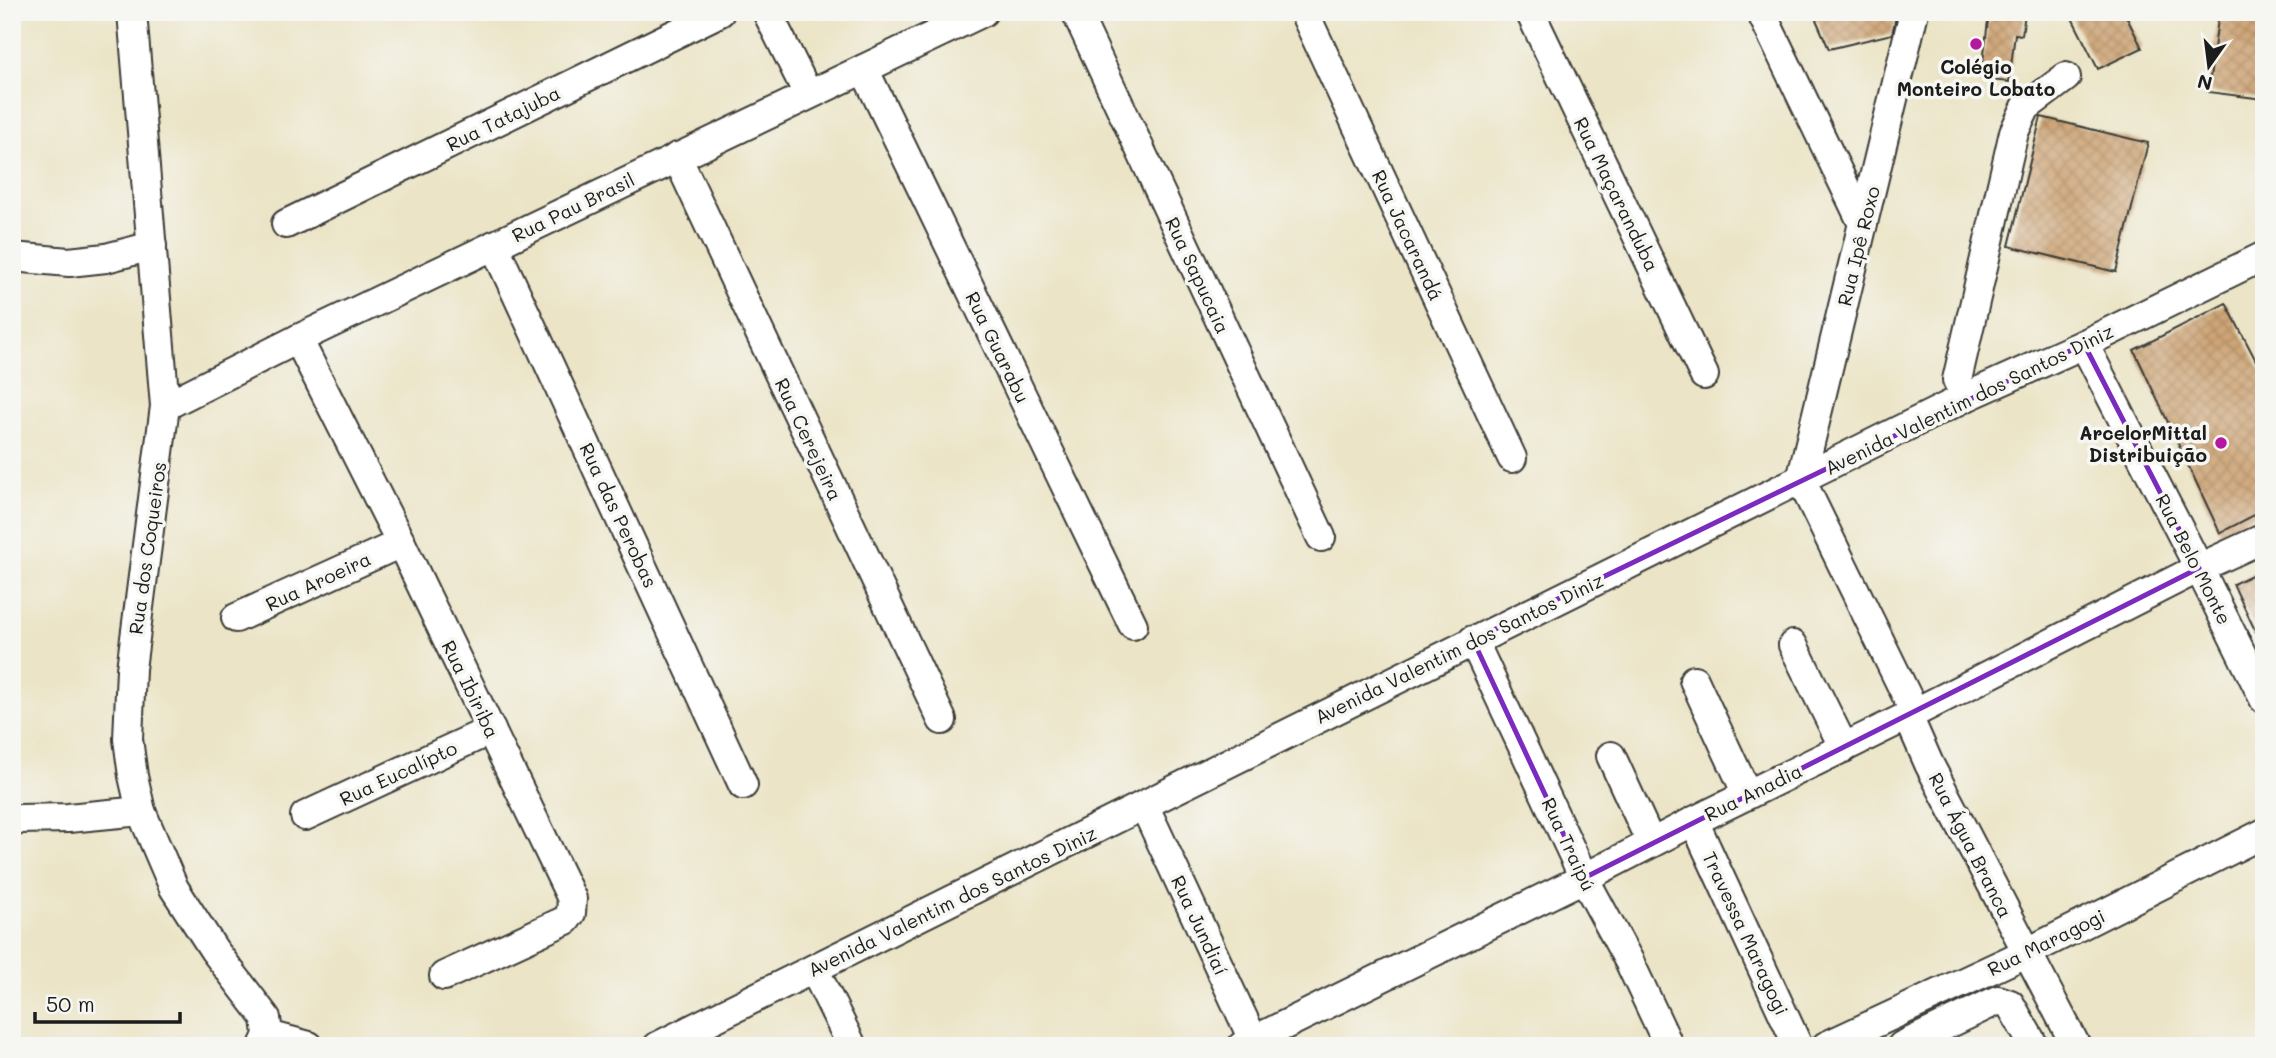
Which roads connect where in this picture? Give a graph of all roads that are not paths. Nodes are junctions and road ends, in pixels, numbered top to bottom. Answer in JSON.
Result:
{"nodes":[{"id":1,"x":132,"y":12,"type":"edge"},
{"id":2,"x":720,"y":12,"type":"edge"},
{"id":3,"x":767,"y":12,"type":"edge"},
{"id":4,"x":984,"y":12,"type":"edge"},
{"id":5,"x":1076,"y":12,"type":"edge"},
{"id":6,"x":1304,"y":12,"type":"edge"},
{"id":7,"x":1530,"y":12,"type":"edge"},
{"id":8,"x":1760,"y":12,"type":"edge"},
{"id":9,"x":1914,"y":12,"type":"edge"},
{"id":10,"x":864,"y":69,"type":"junction"},
{"id":11,"x":2066,"y":77,"type":"dead end"},
{"id":12,"x":808,"y":94,"type":"junction"},
{"id":13,"x":677,"y":157,"type":"junction"},
{"id":14,"x":1859,"y":193,"type":"junction"},
{"id":15,"x":286,"y":224,"type":"dead end"},
{"id":16,"x":494,"y":245,"type":"junction"},
{"id":17,"x":152,"y":246,"type":"junction"},
{"id":18,"x":2264,"y":256,"type":"edge"},
{"id":19,"x":12,"y":257,"type":"edge"},
{"id":20,"x":298,"y":339,"type":"junction"},
{"id":21,"x":2084,"y":344,"type":"junction"},
{"id":22,"x":1704,"y":375,"type":"dead end"},
{"id":23,"x":1966,"y":397,"type":"junction"},
{"id":24,"x":165,"y":406,"type":"junction"},
{"id":25,"x":1512,"y":458,"type":"dead end"},
{"id":26,"x":1801,"y":480,"type":"junction"},
{"id":27,"x":1321,"y":537,"type":"dead end"},
{"id":28,"x":2264,"y":538,"type":"edge"},
{"id":29,"x":401,"y":543,"type":"junction"},
{"id":30,"x":2199,"y":568,"type":"junction"},
{"id":31,"x":236,"y":618,"type":"dead end"},
{"id":32,"x":1133,"y":625,"type":"dead end"},
{"id":33,"x":1473,"y":640,"type":"junction"},
{"id":34,"x":1793,"y":645,"type":"dead end"},
{"id":35,"x":1694,"y":680,"type":"dead end"},
{"id":36,"x":2264,"y":699,"type":"edge"},
{"id":37,"x":1911,"y":715,"type":"junction"},
{"id":38,"x":942,"y":720,"type":"dead end"},
{"id":39,"x":491,"y":730,"type":"junction"},
{"id":40,"x":1844,"y":748,"type":"junction"},
{"id":41,"x":1611,"y":756,"type":"dead end"},
{"id":42,"x":743,"y":785,"type":"dead end"},
{"id":43,"x":1747,"y":794,"type":"junction"},
{"id":44,"x":1144,"y":805,"type":"junction"},
{"id":45,"x":141,"y":811,"type":"junction"},
{"id":46,"x":306,"y":816,"type":"dead end"},
{"id":47,"x":1694,"y":821,"type":"junction"},
{"id":48,"x":12,"y":823,"type":"edge"},
{"id":49,"x":2264,"y":834,"type":"edge"},
{"id":50,"x":1651,"y":843,"type":"junction"},
{"id":51,"x":1584,"y":878,"type":"junction"},
{"id":52,"x":2026,"y":953,"type":"junction"},
{"id":53,"x":814,"y":969,"type":"junction"},
{"id":54,"x":444,"y":976,"type":"dead end"},
{"id":55,"x":266,"y":1041,"type":"edge"},
{"id":56,"x":1251,"y":1044,"type":"edge"},
{"id":57,"x":2075,"y":1045,"type":"edge"},
{"id":58,"x":309,"y":1046,"type":"edge"},
{"id":59,"x":658,"y":1046,"type":"edge"},
{"id":60,"x":852,"y":1046,"type":"edge"},
{"id":61,"x":1669,"y":1046,"type":"edge"},
{"id":62,"x":1798,"y":1046,"type":"edge"},
{"id":63,"x":1826,"y":1046,"type":"edge"},
{"id":64,"x":1902,"y":1046,"type":"edge"},
{"id":65,"x":2034,"y":1046,"type":"edge"}],
"edges":[{"from":1,"to":17,"type":"street","name":"Rua dos Coqueiros"},
{"from":2,"to":15,"type":"street","name":"Rua Tatajuba"},
{"from":3,"to":12,"type":"street"},
{"from":4,"to":10,"type":"street","name":"Rua Pau Brasil"},
{"from":5,"to":27,"type":"street","name":"Rua Sapucaia"},
{"from":6,"to":25,"type":"street","name":"Rua Jacarandá"},
{"from":7,"to":22,"type":"street","name":"Rua Maçaranduba"},
{"from":8,"to":14,"type":"street"},
{"from":9,"to":14,"type":"street","name":"Rua Ipê Roxo"},
{"from":10,"to":12,"type":"street","name":"Rua Pau Brasil"},
{"from":10,"to":32,"type":"street","name":"Rua Guarabu"},
{"from":11,"to":23,"type":"street"},
{"from":12,"to":13,"type":"street","name":"Rua Pau Brasil"},
{"from":13,"to":16,"type":"street","name":"Rua Pau Brasil"},
{"from":13,"to":38,"type":"street","name":"Rua Cerejeira"},
{"from":14,"to":26,"type":"street","name":"Rua Ipê Roxo"},
{"from":16,"to":20,"type":"street","name":"Rua Pau Brasil"},
{"from":16,"to":42,"type":"street","name":"Rua das Perobas"},
{"from":17,"to":19,"type":"street"},
{"from":17,"to":24,"type":"street","name":"Rua dos Coqueiros"},
{"from":18,"to":21,"type":"street","name":"Avenida Valentim dos Santos Diniz"},
{"from":20,"to":24,"type":"street","name":"Rua Pau Brasil"},
{"from":20,"to":29,"type":"street","name":"Rua Ibiriba"},
{"from":21,"to":23,"type":"street","name":"Avenida Valentim dos Santos Diniz"},
{"from":21,"to":30,"type":"street","name":"Rua Belo Monte"},
{"from":23,"to":26,"type":"street","name":"Avenida Valentim dos Santos Diniz"},
{"from":24,"to":45,"type":"street","name":"Rua dos Coqueiros"},
{"from":26,"to":33,"type":"street","name":"Avenida Valentim dos Santos Diniz"},
{"from":26,"to":37,"type":"street","name":"Rua Água Branca"},
{"from":28,"to":30,"type":"street","name":"Rua Anadia"},
{"from":29,"to":31,"type":"street","name":"Rua Aroeira"},
{"from":29,"to":39,"type":"street","name":"Rua Ibiriba"},
{"from":30,"to":36,"type":"street","name":"Rua Belo Monte"},
{"from":30,"to":37,"type":"street","name":"Rua Anadia"},
{"from":33,"to":44,"type":"street","name":"Avenida Valentim dos Santos Diniz"},
{"from":33,"to":51,"type":"street","name":"Rua Traipú"},
{"from":34,"to":40,"type":"street"},
{"from":35,"to":43,"type":"street"},
{"from":37,"to":40,"type":"street","name":"Rua Anadia"},
{"from":37,"to":52,"type":"street","name":"Rua Água Branca"},
{"from":39,"to":46,"type":"street","name":"Rua Eucalípto"},
{"from":39,"to":54,"type":"street","name":"Rua Ibiriba"},
{"from":40,"to":43,"type":"street","name":"Rua Anadia"},
{"from":41,"to":50,"type":"street"},
{"from":43,"to":47,"type":"street","name":"Rua Anadia"},
{"from":44,"to":53,"type":"street","name":"Avenida Valentim dos Santos Diniz"},
{"from":44,"to":56,"type":"street","name":"Rua Jundiaí"},
{"from":45,"to":48,"type":"street"},
{"from":45,"to":55,"type":"street","name":"Rua dos Coqueiros"},
{"from":47,"to":50,"type":"street","name":"Rua Anadia"},
{"from":47,"to":62,"type":"street","name":"Travessa Maragogi"},
{"from":49,"to":52,"type":"street","name":"Rua Maragogi"},
{"from":50,"to":51,"type":"street","name":"Rua Anadia"},
{"from":51,"to":56,"type":"street","name":"Rua Anadia"},
{"from":51,"to":61,"type":"street","name":"Rua Traipú"},
{"from":52,"to":57,"type":"street","name":"Rua Água Branca"},
{"from":52,"to":63,"type":"street","name":"Rua Maragogi"},
{"from":53,"to":59,"type":"street","name":"Avenida Valentim dos Santos Diniz"},
{"from":53,"to":60,"type":"street"},
{"from":55,"to":58,"type":"street"},
{"from":64,"to":65,"type":"street"}]}
